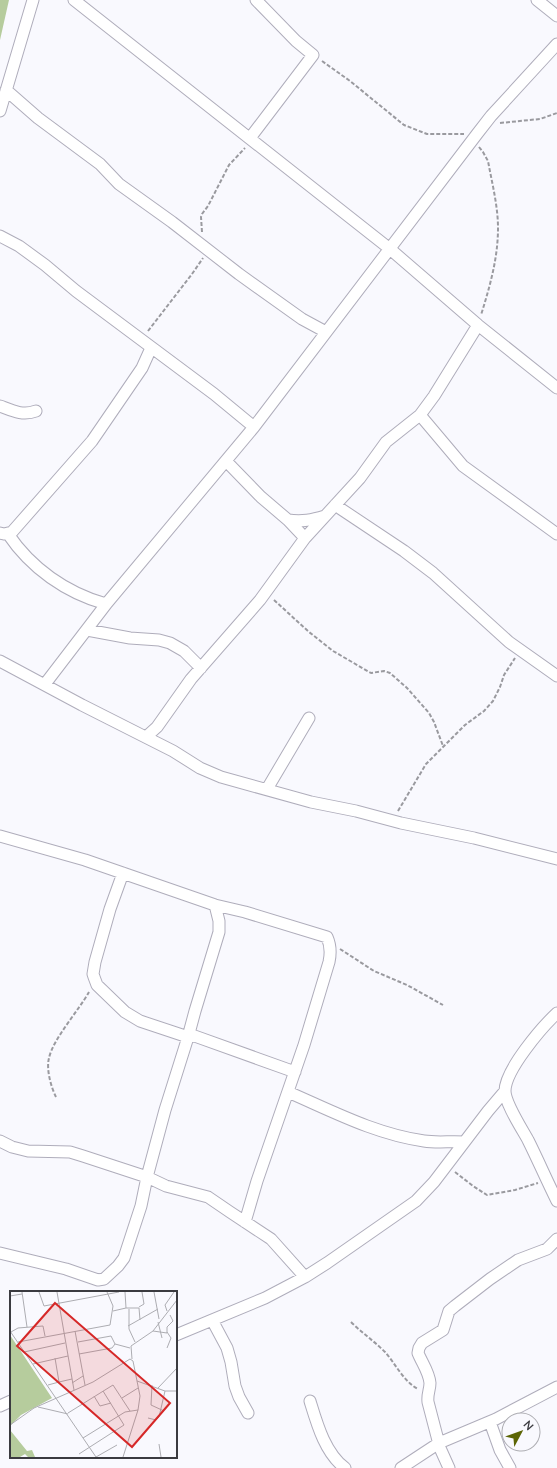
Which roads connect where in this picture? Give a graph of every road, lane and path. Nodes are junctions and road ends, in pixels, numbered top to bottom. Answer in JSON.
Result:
{"nodes":[{"id":1,"x":33,"y":0,"type":"edge"},
{"id":2,"x":74,"y":0,"type":"edge"},
{"id":3,"x":256,"y":0,"type":"edge"},
{"id":4,"x":537,"y":0,"type":"edge"},
{"id":5,"x":557,"y":16,"type":"edge"},
{"id":6,"x":557,"y":44,"type":"edge"},
{"id":7,"x":313,"y":55,"type":"junction"},
{"id":8,"x":6,"y":90,"type":"junction"},
{"id":9,"x":0,"y":111,"type":"edge"},
{"id":10,"x":557,"y":113,"type":"edge"},
{"id":11,"x":477,"y":134,"type":"junction"},
{"id":12,"x":251,"y":139,"type":"junction"},
{"id":13,"x":202,"y":233,"type":"dead end"},
{"id":14,"x":0,"y":236,"type":"edge"},
{"id":15,"x":390,"y":249,"type":"junction"},
{"id":16,"x":208,"y":250,"type":"junction"},
{"id":17,"x":478,"y":325,"type":"junction"},
{"id":18,"x":326,"y":332,"type":"junction"},
{"id":19,"x":141,"y":340,"type":"junction"},
{"id":20,"x":151,"y":348,"type":"junction"},
{"id":21,"x":557,"y":388,"type":"edge"},
{"id":22,"x":0,"y":406,"type":"edge"},
{"id":23,"x":36,"y":411,"type":"dead end"},
{"id":24,"x":420,"y":415,"type":"junction"},
{"id":25,"x":254,"y":427,"type":"junction"},
{"id":26,"x":226,"y":461,"type":"junction"},
{"id":27,"x":335,"y":505,"type":"junction"},
{"id":28,"x":325,"y":516,"type":"junction"},
{"id":29,"x":288,"y":520,"type":"junction"},
{"id":30,"x":4,"y":533,"type":"edge"},
{"id":31,"x":557,"y":534,"type":"edge"},
{"id":32,"x":305,"y":538,"type":"junction"},
{"id":33,"x":265,"y":593,"type":"junction"},
{"id":34,"x":106,"y":604,"type":"junction"},
{"id":35,"x":87,"y":630,"type":"junction"},
{"id":36,"x":521,"y":650,"type":"junction"},
{"id":37,"x":0,"y":661,"type":"edge"},
{"id":38,"x":201,"y":668,"type":"junction"},
{"id":39,"x":557,"y":676,"type":"edge"},
{"id":40,"x":45,"y":684,"type":"junction"},
{"id":41,"x":309,"y":718,"type":"dead end"},
{"id":42,"x":146,"y":737,"type":"junction"},
{"id":43,"x":443,"y":746,"type":"junction"},
{"id":44,"x":267,"y":789,"type":"junction"},
{"id":45,"x":392,"y":821,"type":"junction"},
{"id":46,"x":0,"y":836,"type":"edge"},
{"id":47,"x":557,"y":859,"type":"edge"},
{"id":48,"x":123,"y":873,"type":"junction"},
{"id":49,"x":215,"y":905,"type":"junction"},
{"id":50,"x":329,"y":942,"type":"junction"},
{"id":51,"x":94,"y":977,"type":"junction"},
{"id":52,"x":443,"y":1005,"type":"dead end"},
{"id":53,"x":557,"y":1013,"type":"edge"},
{"id":54,"x":189,"y":1035,"type":"junction"},
{"id":55,"x":295,"y":1072,"type":"junction"},
{"id":56,"x":505,"y":1091,"type":"junction"},
{"id":57,"x":288,"y":1092,"type":"junction"},
{"id":58,"x":56,"y":1097,"type":"dead end"},
{"id":59,"x":0,"y":1141,"type":"edge"},
{"id":60,"x":464,"y":1142,"type":"junction"},
{"id":61,"x":446,"y":1166,"type":"junction"},
{"id":62,"x":147,"y":1177,"type":"junction"},
{"id":63,"x":547,"y":1180,"type":"junction"},
{"id":64,"x":557,"y":1201,"type":"edge"},
{"id":65,"x":244,"y":1222,"type":"junction"},
{"id":66,"x":557,"y":1239,"type":"edge"},
{"id":67,"x":0,"y":1253,"type":"edge"},
{"id":68,"x":305,"y":1277,"type":"junction"},
{"id":69,"x":212,"y":1320,"type":"junction"},
{"id":70,"x":351,"y":1322,"type":"dead end"},
{"id":71,"x":177,"y":1335,"type":"edge"},
{"id":72,"x":557,"y":1387,"type":"edge"},
{"id":73,"x":426,"y":1394,"type":"junction"},
{"id":74,"x":10,"y":1401,"type":"edge"},
{"id":75,"x":310,"y":1401,"type":"dead end"},
{"id":76,"x":0,"y":1406,"type":"edge"},
{"id":77,"x":248,"y":1413,"type":"dead end"},
{"id":78,"x":490,"y":1422,"type":"junction"},
{"id":79,"x":439,"y":1443,"type":"junction"},
{"id":80,"x":345,"y":1468,"type":"edge"},
{"id":81,"x":401,"y":1468,"type":"edge"},
{"id":82,"x":450,"y":1468,"type":"edge"},
{"id":83,"x":510,"y":1468,"type":"edge"}],
"edges":[{"from":1,"to":8,"type":"street"},
{"from":2,"to":12,"type":"street"},
{"from":3,"to":7,"type":"street"},
{"from":4,"to":5,"type":"street"},
{"from":6,"to":11,"type":"street"},
{"from":7,"to":11,"type":"path"},
{"from":7,"to":12,"type":"street"},
{"from":8,"to":9,"type":"street"},
{"from":8,"to":16,"type":"street"},
{"from":10,"to":11,"type":"path"},
{"from":11,"to":15,"type":"street"},
{"from":11,"to":17,"type":"path"},
{"from":12,"to":13,"type":"path"},
{"from":12,"to":15,"type":"street"},
{"from":14,"to":19,"type":"street"},
{"from":15,"to":17,"type":"street"},
{"from":15,"to":18,"type":"street"},
{"from":16,"to":18,"type":"street"},
{"from":16,"to":19,"type":"path"},
{"from":17,"to":21,"type":"street"},
{"from":17,"to":24,"type":"street"},
{"from":18,"to":25,"type":"street"},
{"from":19,"to":20,"type":"street"},
{"from":20,"to":25,"type":"street"},
{"from":20,"to":30,"type":"street"},
{"from":22,"to":23,"type":"street"},
{"from":24,"to":27,"type":"street"},
{"from":24,"to":31,"type":"street"},
{"from":25,"to":26,"type":"street"},
{"from":26,"to":29,"type":"street"},
{"from":26,"to":34,"type":"street"},
{"from":27,"to":28,"type":"street"},
{"from":27,"to":36,"type":"street"},
{"from":28,"to":29,"type":"street"},
{"from":28,"to":32,"type":"street"},
{"from":29,"to":32,"type":"street"},
{"from":30,"to":34,"type":"street"},
{"from":32,"to":33,"type":"street"},
{"from":33,"to":38,"type":"street"},
{"from":33,"to":43,"type":"path"},
{"from":34,"to":35,"type":"street"},
{"from":35,"to":38,"type":"street"},
{"from":35,"to":40,"type":"street"},
{"from":36,"to":39,"type":"street"},
{"from":36,"to":43,"type":"path"},
{"from":37,"to":40,"type":"street"},
{"from":38,"to":42,"type":"street"},
{"from":40,"to":42,"type":"street"},
{"from":41,"to":44,"type":"street"},
{"from":42,"to":44,"type":"street"},
{"from":43,"to":45,"type":"path"},
{"from":44,"to":45,"type":"street"},
{"from":45,"to":47,"type":"street"},
{"from":46,"to":48,"type":"street"},
{"from":48,"to":49,"type":"street"},
{"from":48,"to":51,"type":"street"},
{"from":49,"to":50,"type":"street"},
{"from":49,"to":54,"type":"street"},
{"from":50,"to":52,"type":"path"},
{"from":50,"to":55,"type":"street"},
{"from":51,"to":54,"type":"street"},
{"from":51,"to":58,"type":"path"},
{"from":53,"to":56,"type":"street"},
{"from":54,"to":55,"type":"street"},
{"from":54,"to":62,"type":"street"},
{"from":55,"to":57,"type":"street"},
{"from":56,"to":60,"type":"street"},
{"from":56,"to":63,"type":"street"},
{"from":57,"to":60,"type":"street"},
{"from":57,"to":65,"type":"street"},
{"from":59,"to":62,"type":"street"},
{"from":60,"to":61,"type":"street"},
{"from":61,"to":63,"type":"path"},
{"from":61,"to":68,"type":"street"},
{"from":62,"to":65,"type":"street"},
{"from":62,"to":67,"type":"street"},
{"from":63,"to":64,"type":"street"},
{"from":65,"to":68,"type":"street"},
{"from":66,"to":73,"type":"street"},
{"from":68,"to":69,"type":"street"},
{"from":69,"to":71,"type":"street"},
{"from":69,"to":77,"type":"street"},
{"from":70,"to":73,"type":"path"},
{"from":72,"to":78,"type":"street"},
{"from":73,"to":79,"type":"street"},
{"from":74,"to":76,"type":"street"},
{"from":75,"to":80,"type":"street"},
{"from":78,"to":79,"type":"street"},
{"from":78,"to":83,"type":"street"},
{"from":79,"to":81,"type":"street"},
{"from":79,"to":82,"type":"street"}]}
